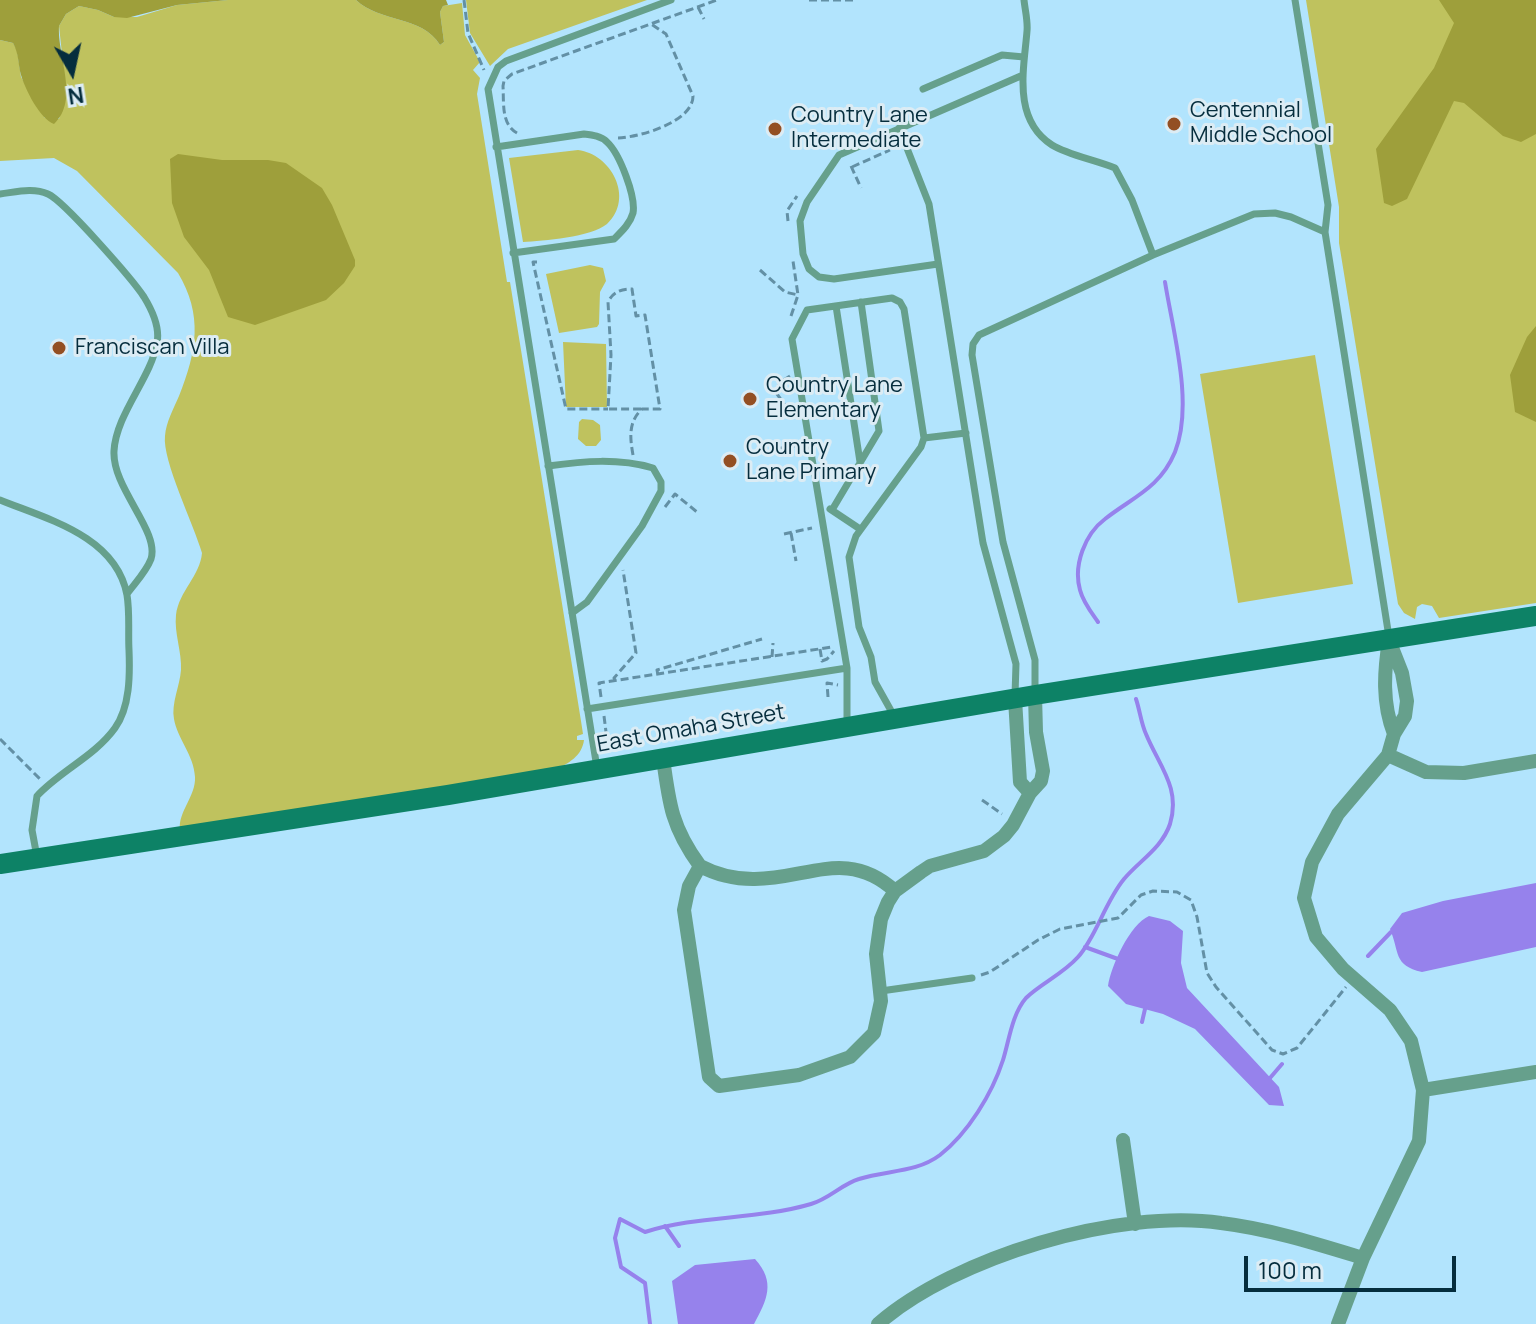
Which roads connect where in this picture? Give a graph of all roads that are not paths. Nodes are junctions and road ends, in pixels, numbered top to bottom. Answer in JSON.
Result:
{"nodes":[{"id":1,"x":671,"y":0,"type":"edge"},
{"id":2,"x":1024,"y":0,"type":"edge"},
{"id":3,"x":1295,"y":0,"type":"edge"},
{"id":4,"x":1024,"y":57,"type":"junction"},
{"id":5,"x":1023,"y":75,"type":"junction"},
{"id":6,"x":923,"y":89,"type":"dead end"},
{"id":7,"x":899,"y":128,"type":"junction"},
{"id":8,"x":496,"y":147,"type":"junction"},
{"id":9,"x":0,"y":194,"type":"edge"},
{"id":10,"x":1325,"y":232,"type":"junction"},
{"id":11,"x":513,"y":253,"type":"junction"},
{"id":12,"x":1153,"y":255,"type":"junction"},
{"id":13,"x":938,"y":264,"type":"junction"},
{"id":14,"x":861,"y":302,"type":"junction"},
{"id":15,"x":836,"y":306,"type":"junction"},
{"id":16,"x":966,"y":433,"type":"junction"},
{"id":17,"x":924,"y":438,"type":"junction"},
{"id":18,"x":860,"y":462,"type":"junction"},
{"id":19,"x":548,"y":466,"type":"junction"},
{"id":20,"x":0,"y":500,"type":"edge"},
{"id":21,"x":821,"y":503,"type":"junction"},
{"id":22,"x":832,"y":510,"type":"junction"},
{"id":23,"x":860,"y":529,"type":"junction"},
{"id":24,"x":849,"y":557,"type":"junction"},
{"id":25,"x":829,"y":561,"type":"junction"},
{"id":26,"x":127,"y":594,"type":"junction"},
{"id":27,"x":572,"y":613,"type":"junction"},
{"id":28,"x":1536,"y":616,"type":"edge"},
{"id":29,"x":1389,"y":640,"type":"junction"},
{"id":30,"x":847,"y":668,"type":"junction"},
{"id":31,"x":1025,"y":697,"type":"junction"},
{"id":32,"x":587,"y":709,"type":"junction"},
{"id":33,"x":895,"y":718,"type":"junction"},
{"id":34,"x":847,"y":726,"type":"junction"},
{"id":35,"x":1388,"y":755,"type":"junction"},
{"id":36,"x":663,"y":758,"type":"junction"},
{"id":37,"x":1040,"y":759,"type":"junction"},
{"id":38,"x":1019,"y":761,"type":"junction"},
{"id":39,"x":1536,"y":761,"type":"edge"},
{"id":40,"x":597,"y":771,"type":"junction"},
{"id":41,"x":1030,"y":793,"type":"junction"},
{"id":42,"x":37,"y":859,"type":"junction"},
{"id":43,"x":0,"y":864,"type":"edge"},
{"id":44,"x":700,"y":866,"type":"junction"},
{"id":45,"x":895,"y":891,"type":"junction"},
{"id":46,"x":972,"y":978,"type":"road end"},
{"id":47,"x":881,"y":991,"type":"junction"},
{"id":48,"x":1536,"y":1072,"type":"edge"},
{"id":49,"x":1423,"y":1090,"type":"junction"},
{"id":50,"x":1123,"y":1140,"type":"dead end"},
{"id":51,"x":1135,"y":1224,"type":"junction"},
{"id":52,"x":1363,"y":1258,"type":"junction"},
{"id":53,"x":878,"y":1324,"type":"edge"},
{"id":54,"x":1338,"y":1324,"type":"edge"}],
"edges":[{"from":1,"to":8,"type":"lane"},
{"from":2,"to":4,"type":"lane"},
{"from":3,"to":10,"type":"lane"},
{"from":4,"to":5,"type":"lane"},
{"from":4,"to":6,"type":"lane"},
{"from":5,"to":7,"type":"lane"},
{"from":5,"to":12,"type":"lane"},
{"from":7,"to":13,"type":"lane"},
{"from":7,"to":13,"type":"lane"},
{"from":8,"to":11,"type":"lane"},
{"from":8,"to":11,"type":"lane"},
{"from":9,"to":26,"type":"lane"},
{"from":10,"to":12,"type":"lane"},
{"from":10,"to":29,"type":"lane"},
{"from":11,"to":19,"type":"lane"},
{"from":12,"to":31,"type":"lane"},
{"from":13,"to":16,"type":"lane"},
{"from":14,"to":15,"type":"lane"},
{"from":14,"to":17,"type":"lane"},
{"from":14,"to":18,"type":"lane"},
{"from":15,"to":18,"type":"lane"},
{"from":15,"to":21,"type":"lane"},
{"from":16,"to":17,"type":"lane"},
{"from":16,"to":31,"type":"lane"},
{"from":17,"to":23,"type":"lane"},
{"from":18,"to":22,"type":"lane"},
{"from":19,"to":27,"type":"lane"},
{"from":19,"to":27,"type":"lane"},
{"from":20,"to":26,"type":"lane"},
{"from":21,"to":22,"type":"lane"},
{"from":21,"to":25,"type":"lane"},
{"from":22,"to":23,"type":"lane"},
{"from":23,"to":24,"type":"lane"},
{"from":24,"to":25,"type":"lane"},
{"from":24,"to":33,"type":"lane"},
{"from":25,"to":30,"type":"lane"},
{"from":26,"to":42,"type":"lane"},
{"from":27,"to":32,"type":"lane"},
{"from":28,"to":29,"type":"main road","name":"East Omaha Street"},
{"from":29,"to":31,"type":"main road","name":"East Omaha Street"},
{"from":29,"to":35,"type":"street"},
{"from":30,"to":32,"type":"lane"},
{"from":30,"to":34,"type":"lane"},
{"from":31,"to":33,"type":"main road","name":"East Omaha Street"},
{"from":31,"to":37,"type":"street"},
{"from":31,"to":38,"type":"street"},
{"from":32,"to":40,"type":"lane"},
{"from":33,"to":34,"type":"main road","name":"East Omaha Street"},
{"from":34,"to":36,"type":"main road","name":"East Omaha Street"},
{"from":35,"to":39,"type":"street"},
{"from":35,"to":49,"type":"street"},
{"from":36,"to":40,"type":"main road","name":"East Omaha Street"},
{"from":36,"to":44,"type":"street"},
{"from":37,"to":38,"type":"street"},
{"from":37,"to":41,"type":"street"},
{"from":38,"to":41,"type":"street"},
{"from":40,"to":42,"type":"main road","name":"East Omaha Street"},
{"from":41,"to":45,"type":"street"},
{"from":42,"to":43,"type":"main road","name":"East Omaha Street"},
{"from":44,"to":45,"type":"street"},
{"from":44,"to":47,"type":"street"},
{"from":45,"to":47,"type":"street"},
{"from":46,"to":47,"type":"lane"},
{"from":48,"to":49,"type":"street"},
{"from":49,"to":52,"type":"street"},
{"from":50,"to":51,"type":"street"},
{"from":51,"to":52,"type":"street"},
{"from":51,"to":53,"type":"street"},
{"from":52,"to":54,"type":"street"}]}
